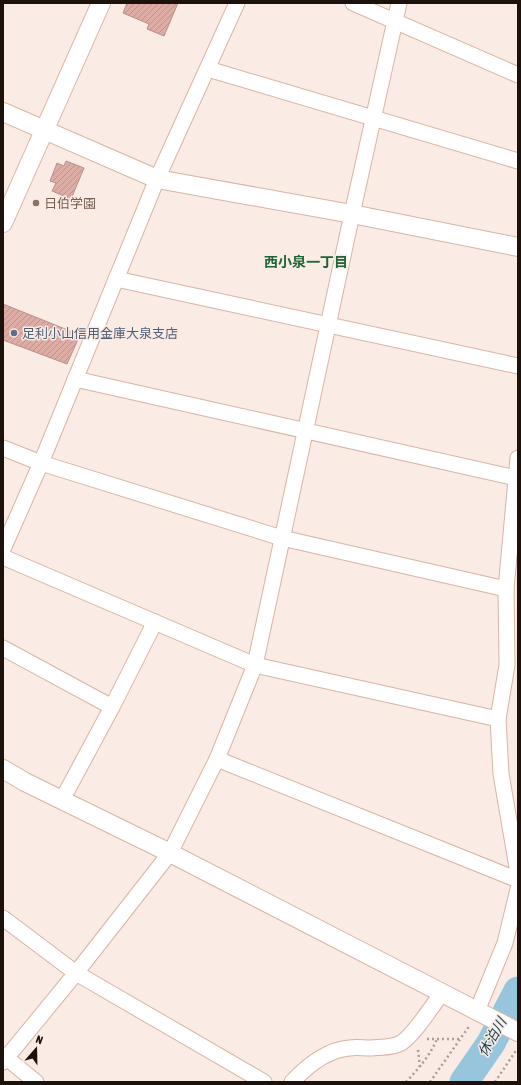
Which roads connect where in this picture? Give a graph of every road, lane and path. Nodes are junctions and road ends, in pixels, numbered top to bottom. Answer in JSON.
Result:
{"nodes":[{"id":1,"x":101,"y":3,"type":"edge"},
{"id":2,"x":237,"y":3,"type":"edge"},
{"id":3,"x":353,"y":3,"type":"edge"},
{"id":4,"x":399,"y":3,"type":"edge"},
{"id":5,"x":395,"y":21,"type":"junction"},
{"id":6,"x":208,"y":69,"type":"junction"},
{"id":7,"x":518,"y":75,"type":"edge"},
{"id":8,"x":3,"y":112,"type":"edge"},
{"id":9,"x":373,"y":118,"type":"junction"},
{"id":10,"x":45,"y":130,"type":"junction"},
{"id":11,"x":518,"y":161,"type":"edge"},
{"id":12,"x":157,"y":179,"type":"junction"},
{"id":13,"x":352,"y":214,"type":"junction"},
{"id":14,"x":3,"y":223,"type":"edge"},
{"id":15,"x":518,"y":247,"type":"edge"},
{"id":16,"x":116,"y":279,"type":"junction"},
{"id":17,"x":328,"y":325,"type":"junction"},
{"id":18,"x":518,"y":366,"type":"edge"},
{"id":19,"x":75,"y":379,"type":"junction"},
{"id":20,"x":305,"y":431,"type":"junction"},
{"id":21,"x":3,"y":448,"type":"edge"},
{"id":22,"x":518,"y":458,"type":"edge"},
{"id":23,"x":40,"y":463,"type":"junction"},
{"id":24,"x":516,"y":478,"type":"junction"},
{"id":25,"x":282,"y":538,"type":"junction"},
{"id":26,"x":3,"y":548,"type":"edge"},
{"id":27,"x":3,"y":557,"type":"edge"},
{"id":28,"x":506,"y":589,"type":"junction"},
{"id":29,"x":155,"y":622,"type":"junction"},
{"id":30,"x":3,"y":648,"type":"edge"},
{"id":31,"x":255,"y":665,"type":"junction"},
{"id":32,"x":112,"y":707,"type":"junction"},
{"id":33,"x":498,"y":719,"type":"junction"},
{"id":34,"x":216,"y":760,"type":"junction"},
{"id":35,"x":3,"y":769,"type":"edge"},
{"id":36,"x":62,"y":800,"type":"junction"},
{"id":37,"x":170,"y":854,"type":"junction"},
{"id":38,"x":518,"y":873,"type":"edge"},
{"id":39,"x":518,"y":880,"type":"edge"},
{"id":40,"x":518,"y":888,"type":"edge"},
{"id":41,"x":3,"y":918,"type":"edge"},
{"id":42,"x":76,"y":974,"type":"junction"},
{"id":43,"x":442,"y":993,"type":"junction"},
{"id":44,"x":480,"y":1012,"type":"junction"},
{"id":45,"x":518,"y":1032,"type":"edge"},
{"id":46,"x":413,"y":1038,"type":"junction"},
{"id":47,"x":437,"y":1038,"type":"junction"},
{"id":48,"x":461,"y":1039,"type":"junction"},
{"id":49,"x":518,"y":1047,"type":"edge"},
{"id":50,"x":4,"y":1058,"type":"edge"},
{"id":51,"x":420,"y":1067,"type":"junction"},
{"id":52,"x":36,"y":1082,"type":"edge"},
{"id":53,"x":264,"y":1082,"type":"edge"},
{"id":54,"x":292,"y":1082,"type":"edge"},
{"id":55,"x":406,"y":1082,"type":"edge"},
{"id":56,"x":430,"y":1082,"type":"edge"},
{"id":57,"x":495,"y":1082,"type":"edge"}],
"edges":[{"from":1,"to":10,"type":"street"},
{"from":2,"to":6,"type":"street"},
{"from":3,"to":5,"type":"street"},
{"from":4,"to":5,"type":"street"},
{"from":5,"to":7,"type":"street"},
{"from":5,"to":9,"type":"street"},
{"from":6,"to":9,"type":"street"},
{"from":6,"to":12,"type":"street"},
{"from":8,"to":10,"type":"street"},
{"from":9,"to":11,"type":"street"},
{"from":9,"to":13,"type":"street"},
{"from":10,"to":12,"type":"street"},
{"from":10,"to":14,"type":"street"},
{"from":12,"to":13,"type":"street"},
{"from":12,"to":16,"type":"street"},
{"from":13,"to":15,"type":"street"},
{"from":13,"to":17,"type":"street"},
{"from":16,"to":17,"type":"street"},
{"from":16,"to":19,"type":"street"},
{"from":17,"to":18,"type":"street"},
{"from":17,"to":20,"type":"street"},
{"from":19,"to":20,"type":"street"},
{"from":19,"to":23,"type":"street"},
{"from":20,"to":24,"type":"street"},
{"from":20,"to":25,"type":"street"},
{"from":21,"to":23,"type":"street"},
{"from":22,"to":24,"type":"street"},
{"from":23,"to":25,"type":"street"},
{"from":23,"to":26,"type":"street"},
{"from":24,"to":28,"type":"street"},
{"from":25,"to":28,"type":"street"},
{"from":25,"to":31,"type":"street"},
{"from":27,"to":29,"type":"street"},
{"from":28,"to":33,"type":"street"},
{"from":29,"to":31,"type":"street"},
{"from":29,"to":32,"type":"street"},
{"from":30,"to":32,"type":"street"},
{"from":31,"to":33,"type":"street"},
{"from":31,"to":34,"type":"street"},
{"from":32,"to":36,"type":"street"},
{"from":33,"to":38,"type":"street"},
{"from":34,"to":37,"type":"street"},
{"from":34,"to":39,"type":"street"},
{"from":35,"to":36,"type":"street"},
{"from":36,"to":37,"type":"street"},
{"from":37,"to":42,"type":"street"},
{"from":37,"to":43,"type":"street"},
{"from":40,"to":44,"type":"street"},
{"from":41,"to":42,"type":"street"},
{"from":42,"to":50,"type":"street"},
{"from":42,"to":53,"type":"street"},
{"from":43,"to":44,"type":"street"},
{"from":43,"to":46,"type":"street"},
{"from":44,"to":45,"type":"street"},
{"from":44,"to":48,"type":"path"},
{"from":46,"to":47,"type":"path"},
{"from":46,"to":51,"type":"path"},
{"from":46,"to":54,"type":"street"},
{"from":47,"to":48,"type":"path"},
{"from":47,"to":51,"type":"path"},
{"from":48,"to":56,"type":"path"},
{"from":49,"to":57,"type":"path"},
{"from":50,"to":52,"type":"street"},
{"from":51,"to":55,"type":"path"}]}
